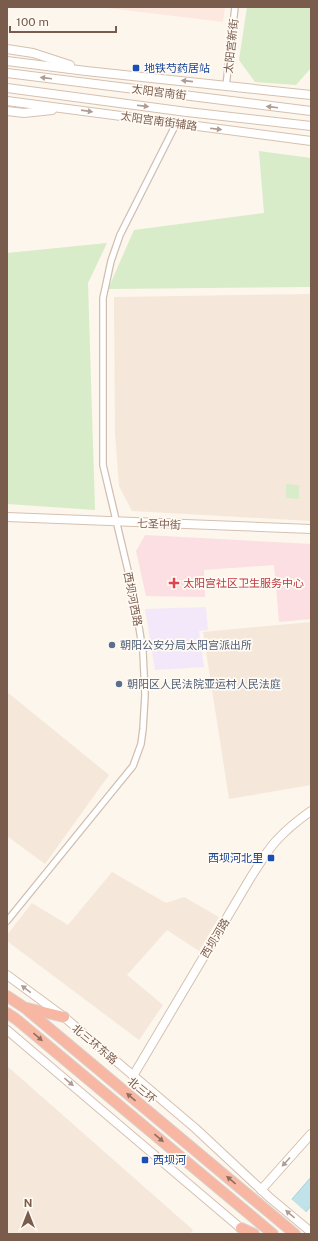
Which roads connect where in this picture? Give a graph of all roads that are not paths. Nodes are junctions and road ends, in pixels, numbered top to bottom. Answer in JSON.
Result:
{"nodes":[{"id":1,"x":235,"y":7,"type":"edge"},
{"id":2,"x":7,"y":49,"type":"edge"},
{"id":3,"x":7,"y":60,"type":"edge"},
{"id":4,"x":86,"y":70,"type":"junction"},
{"id":5,"x":7,"y":73,"type":"edge"},
{"id":6,"x":226,"y":86,"type":"junction"},
{"id":7,"x":7,"y":88,"type":"edge"},
{"id":8,"x":311,"y":95,"type":"edge"},
{"id":9,"x":7,"y":101,"type":"edge"},
{"id":10,"x":70,"y":108,"type":"junction"},
{"id":11,"x":7,"y":111,"type":"edge"},
{"id":12,"x":311,"y":111,"type":"edge"},
{"id":13,"x":187,"y":112,"type":"junction"},
{"id":14,"x":176,"y":124,"type":"junction"},
{"id":15,"x":311,"y":126,"type":"edge"},
{"id":16,"x":311,"y":141,"type":"edge"},
{"id":17,"x":7,"y":517,"type":"edge"},
{"id":18,"x":116,"y":522,"type":"junction"},
{"id":19,"x":311,"y":529,"type":"edge"},
{"id":20,"x":311,"y":811,"type":"edge"},
{"id":21,"x":7,"y":921,"type":"edge"},
{"id":22,"x":7,"y":975,"type":"edge"},
{"id":23,"x":7,"y":996,"type":"edge"},
{"id":24,"x":25,"y":1008,"type":"junction"},
{"id":25,"x":7,"y":1013,"type":"edge"},
{"id":26,"x":64,"y":1017,"type":"junction"},
{"id":27,"x":7,"y":1030,"type":"edge"},
{"id":28,"x":133,"y":1076,"type":"junction"},
{"id":29,"x":311,"y":1134,"type":"edge"},
{"id":30,"x":261,"y":1190,"type":"junction"},
{"id":31,"x":245,"y":1231,"type":"edge"},
{"id":32,"x":311,"y":1232,"type":"edge"},
{"id":33,"x":254,"y":1234,"type":"edge"},
{"id":34,"x":273,"y":1234,"type":"edge"},
{"id":35,"x":295,"y":1234,"type":"edge"}],
"edges":[{"from":1,"to":6,"type":"street","name":"太阳宫新街"},
{"from":2,"to":4,"type":"street"},
{"from":3,"to":4,"type":"street"},
{"from":6,"to":4,"type":"street","one_way":true},
{"from":12,"to":5,"type":"street","name":"太阳宫南街","one_way":true},
{"from":6,"to":8,"type":"street"},
{"from":7,"to":13,"type":"street","name":"太阳宫南街","one_way":true},
{"from":9,"to":10,"type":"street","name":"太阳宫南街辅路"},
{"from":10,"to":11,"type":"street"},
{"from":10,"to":14,"type":"street","name":"太阳宫南街辅路","one_way":true},
{"from":13,"to":14,"type":"street"},
{"from":13,"to":15,"type":"street","name":"太阳宫南街"},
{"from":14,"to":16,"type":"street","name":"太阳宫南街辅路","one_way":true},
{"from":14,"to":18,"type":"street","name":"西坝河西路"},
{"from":17,"to":18,"type":"street","name":"七圣中街"},
{"from":18,"to":19,"type":"street","name":"七圣中街"},
{"from":18,"to":21,"type":"street","name":"西坝河西路"},
{"from":20,"to":28,"type":"street","name":"西坝河路"},
{"from":26,"to":22,"type":"street","name":"北三环东路","one_way":true},
{"from":23,"to":24,"type":"highway","name":"北三环"},
{"from":24,"to":26,"type":"highway"},
{"from":35,"to":24,"type":"highway","name":"北三环","one_way":true},
{"from":25,"to":34,"type":"highway","one_way":true},
{"from":26,"to":28,"type":"street","name":"北三环东路"},
{"from":27,"to":31,"type":"street","one_way":true},
{"from":28,"to":30,"type":"street","name":"北三环东路"},
{"from":29,"to":30,"type":"street","one_way":true},
{"from":32,"to":30,"type":"street","name":"北三环东路","one_way":true},
{"from":31,"to":33,"type":"highway"}]}
